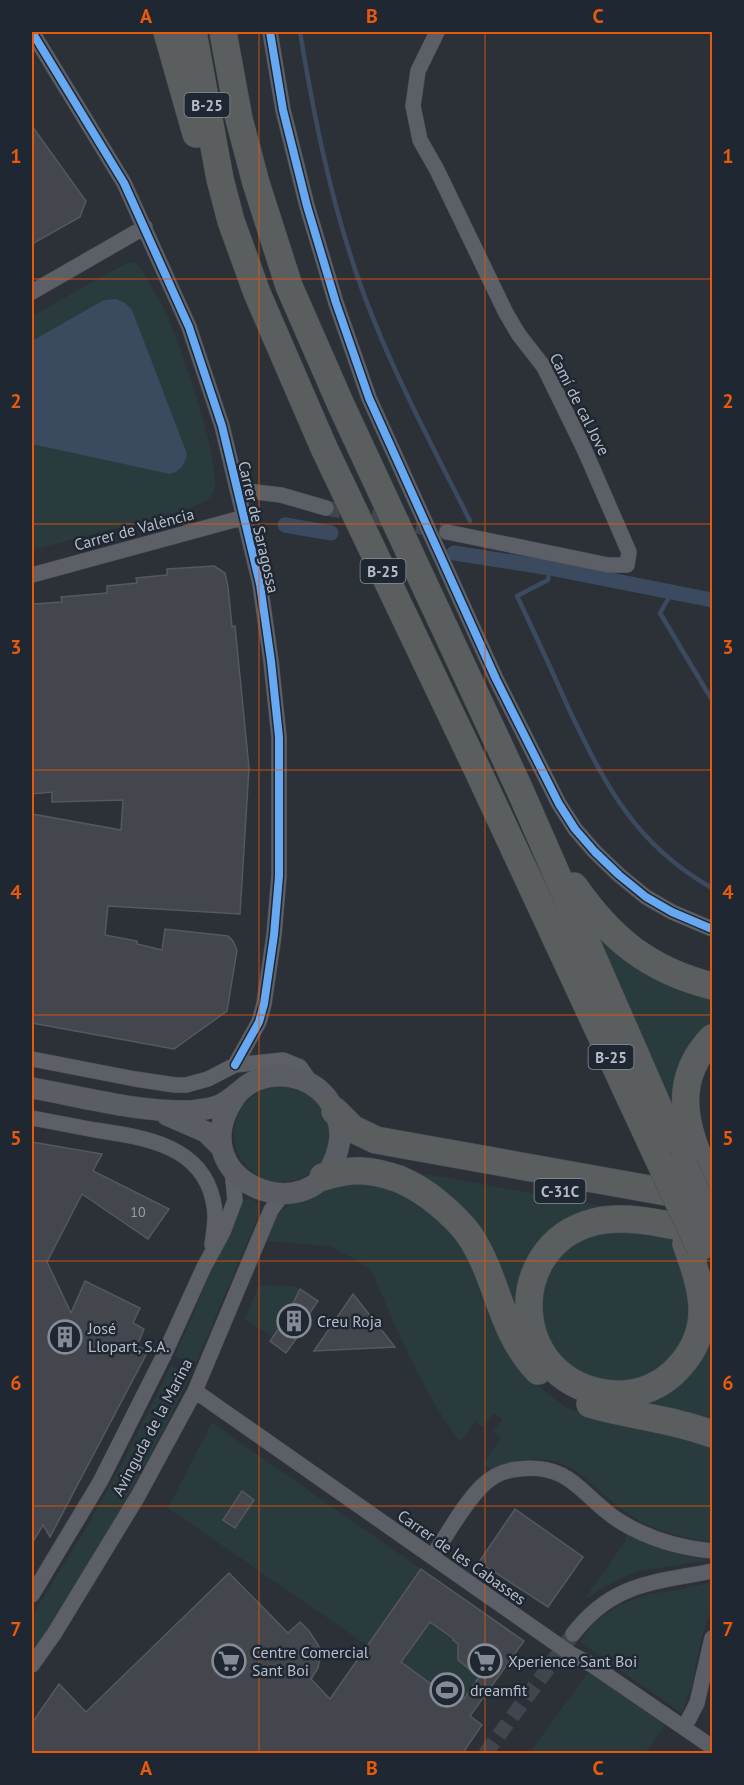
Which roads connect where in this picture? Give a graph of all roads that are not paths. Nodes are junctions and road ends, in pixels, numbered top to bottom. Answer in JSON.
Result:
{"nodes":[{"id":1,"x":32,"y":32,"type":"edge"},
{"id":2,"x":167,"y":32,"type":"edge"},
{"id":3,"x":193,"y":32,"type":"edge"},
{"id":4,"x":223,"y":32,"type":"edge"},
{"id":5,"x":270,"y":32,"type":"edge"},
{"id":6,"x":437,"y":32,"type":"edge"},
{"id":7,"x":220,"y":179,"type":"junction"},
{"id":8,"x":146,"y":227,"type":"junction"},
{"id":9,"x":32,"y":292,"type":"edge"},
{"id":10,"x":239,"y":490,"type":"junction"},
{"id":11,"x":326,"y":507,"type":"tunnel mouth"},
{"id":12,"x":245,"y":517,"type":"junction"},
{"id":13,"x":447,"y":532,"type":"tunnel mouth"},
{"id":14,"x":32,"y":575,"type":"edge"},
{"id":15,"x":519,"y":788,"type":"junction"},
{"id":16,"x":712,"y":929,"type":"edge"},
{"id":17,"x":712,"y":986,"type":"edge"},
{"id":18,"x":712,"y":1038,"type":"edge"},
{"id":19,"x":32,"y":1059,"type":"edge"},
{"id":20,"x":235,"y":1065,"type":"junction"},
{"id":21,"x":312,"y":1084,"type":"junction"},
{"id":22,"x":32,"y":1088,"type":"edge"},
{"id":23,"x":238,"y":1093,"type":"junction"},
{"id":24,"x":156,"y":1110,"type":"junction"},
{"id":25,"x":335,"y":1111,"type":"junction"},
{"id":26,"x":32,"y":1119,"type":"edge"},
{"id":27,"x":411,"y":1147,"type":"junction"},
{"id":28,"x":222,"y":1148,"type":"junction"},
{"id":29,"x":328,"y":1169,"type":"junction"},
{"id":30,"x":232,"y":1170,"type":"junction"},
{"id":31,"x":685,"y":1170,"type":"edge"},
{"id":32,"x":283,"y":1194,"type":"junction"},
{"id":33,"x":712,"y":1200,"type":"edge"},
{"id":34,"x":712,"y":1217,"type":"edge"},
{"id":35,"x":703,"y":1238,"type":"edge"},
{"id":36,"x":212,"y":1251,"type":"junction"},
{"id":37,"x":712,"y":1273,"type":"edge"},
{"id":38,"x":195,"y":1391,"type":"junction"},
{"id":39,"x":712,"y":1434,"type":"edge"},
{"id":40,"x":712,"y":1551,"type":"edge"},
{"id":41,"x":432,"y":1557,"type":"junction"},
{"id":42,"x":712,"y":1571,"type":"edge"},
{"id":43,"x":32,"y":1595,"type":"edge"},
{"id":44,"x":573,"y":1634,"type":"tunnel mouth"},
{"id":45,"x":712,"y":1638,"type":"edge"},
{"id":46,"x":32,"y":1665,"type":"edge"},
{"id":47,"x":684,"y":1728,"type":"junction"},
{"id":48,"x":712,"y":1747,"type":"edge"}],
"edges":[{"from":1,"to":8,"type":"street","name":"Carrer de Saragossa"},
{"from":2,"to":7,"type":"highway"},
{"from":3,"to":7,"type":"highway","number":"B-25"},
{"from":4,"to":15,"type":"highway","number":"B-25"},
{"from":5,"to":16,"type":"street"},
{"from":6,"to":13,"type":"street","name":"Camí de cal Jove"},
{"from":7,"to":31,"type":"highway","number":"B-25"},
{"from":8,"to":9,"type":"street"},
{"from":8,"to":10,"type":"street","name":"Carrer de Saragossa"},
{"from":10,"to":11,"type":"street"},
{"from":10,"to":12,"type":"street","name":"Carrer de Saragossa"},
{"from":12,"to":14,"type":"street","name":"Carrer de València"},
{"from":12,"to":20,"type":"street","name":"Carrer de Saragossa"},
{"from":15,"to":17,"type":"highway"},
{"from":15,"to":31,"type":"highway","number":"B-25"},
{"from":18,"to":31,"type":"highway"},
{"from":19,"to":20,"type":"street"},
{"from":20,"to":21,"type":"street"},
{"from":21,"to":23,"type":"street"},
{"from":21,"to":25,"type":"street"},
{"from":22,"to":24,"type":"street"},
{"from":23,"to":24,"type":"street"},
{"from":23,"to":28,"type":"street"},
{"from":24,"to":28,"type":"street"},
{"from":25,"to":27,"type":"highway","number":"C-31C"},
{"from":25,"to":29,"type":"street"},
{"from":26,"to":36,"type":"street","name":"Avinguda de la Marina"},
{"from":27,"to":31,"type":"highway"},
{"from":27,"to":33,"type":"highway","number":"C-31C"},
{"from":28,"to":30,"type":"street"},
{"from":29,"to":32,"type":"street"},
{"from":29,"to":34,"type":"highway","number":"C-31C"},
{"from":29,"to":39,"type":"highway"},
{"from":30,"to":32,"type":"street"},
{"from":30,"to":36,"type":"street","name":"Avinguda de la Marina"},
{"from":31,"to":35,"type":"highway","number":"B-25","bridge":true},
{"from":31,"to":35,"type":"highway"},
{"from":32,"to":38,"type":"street","name":"Avinguda de la Marina"},
{"from":35,"to":35,"type":"highway"},
{"from":35,"to":37,"type":"highway","number":"B-25"},
{"from":36,"to":43,"type":"street","name":"Avinguda de la Marina"},
{"from":38,"to":41,"type":"street","name":"Carrer de les Cabasses"},
{"from":38,"to":46,"type":"street","name":"Avinguda de la Marina"},
{"from":40,"to":41,"type":"street"},
{"from":41,"to":47,"type":"street","name":"Carrer de les Cabasses"},
{"from":42,"to":44,"type":"street"},
{"from":45,"to":47,"type":"street"},
{"from":47,"to":48,"type":"street","name":"Carrer de les Cabasses"}]}
